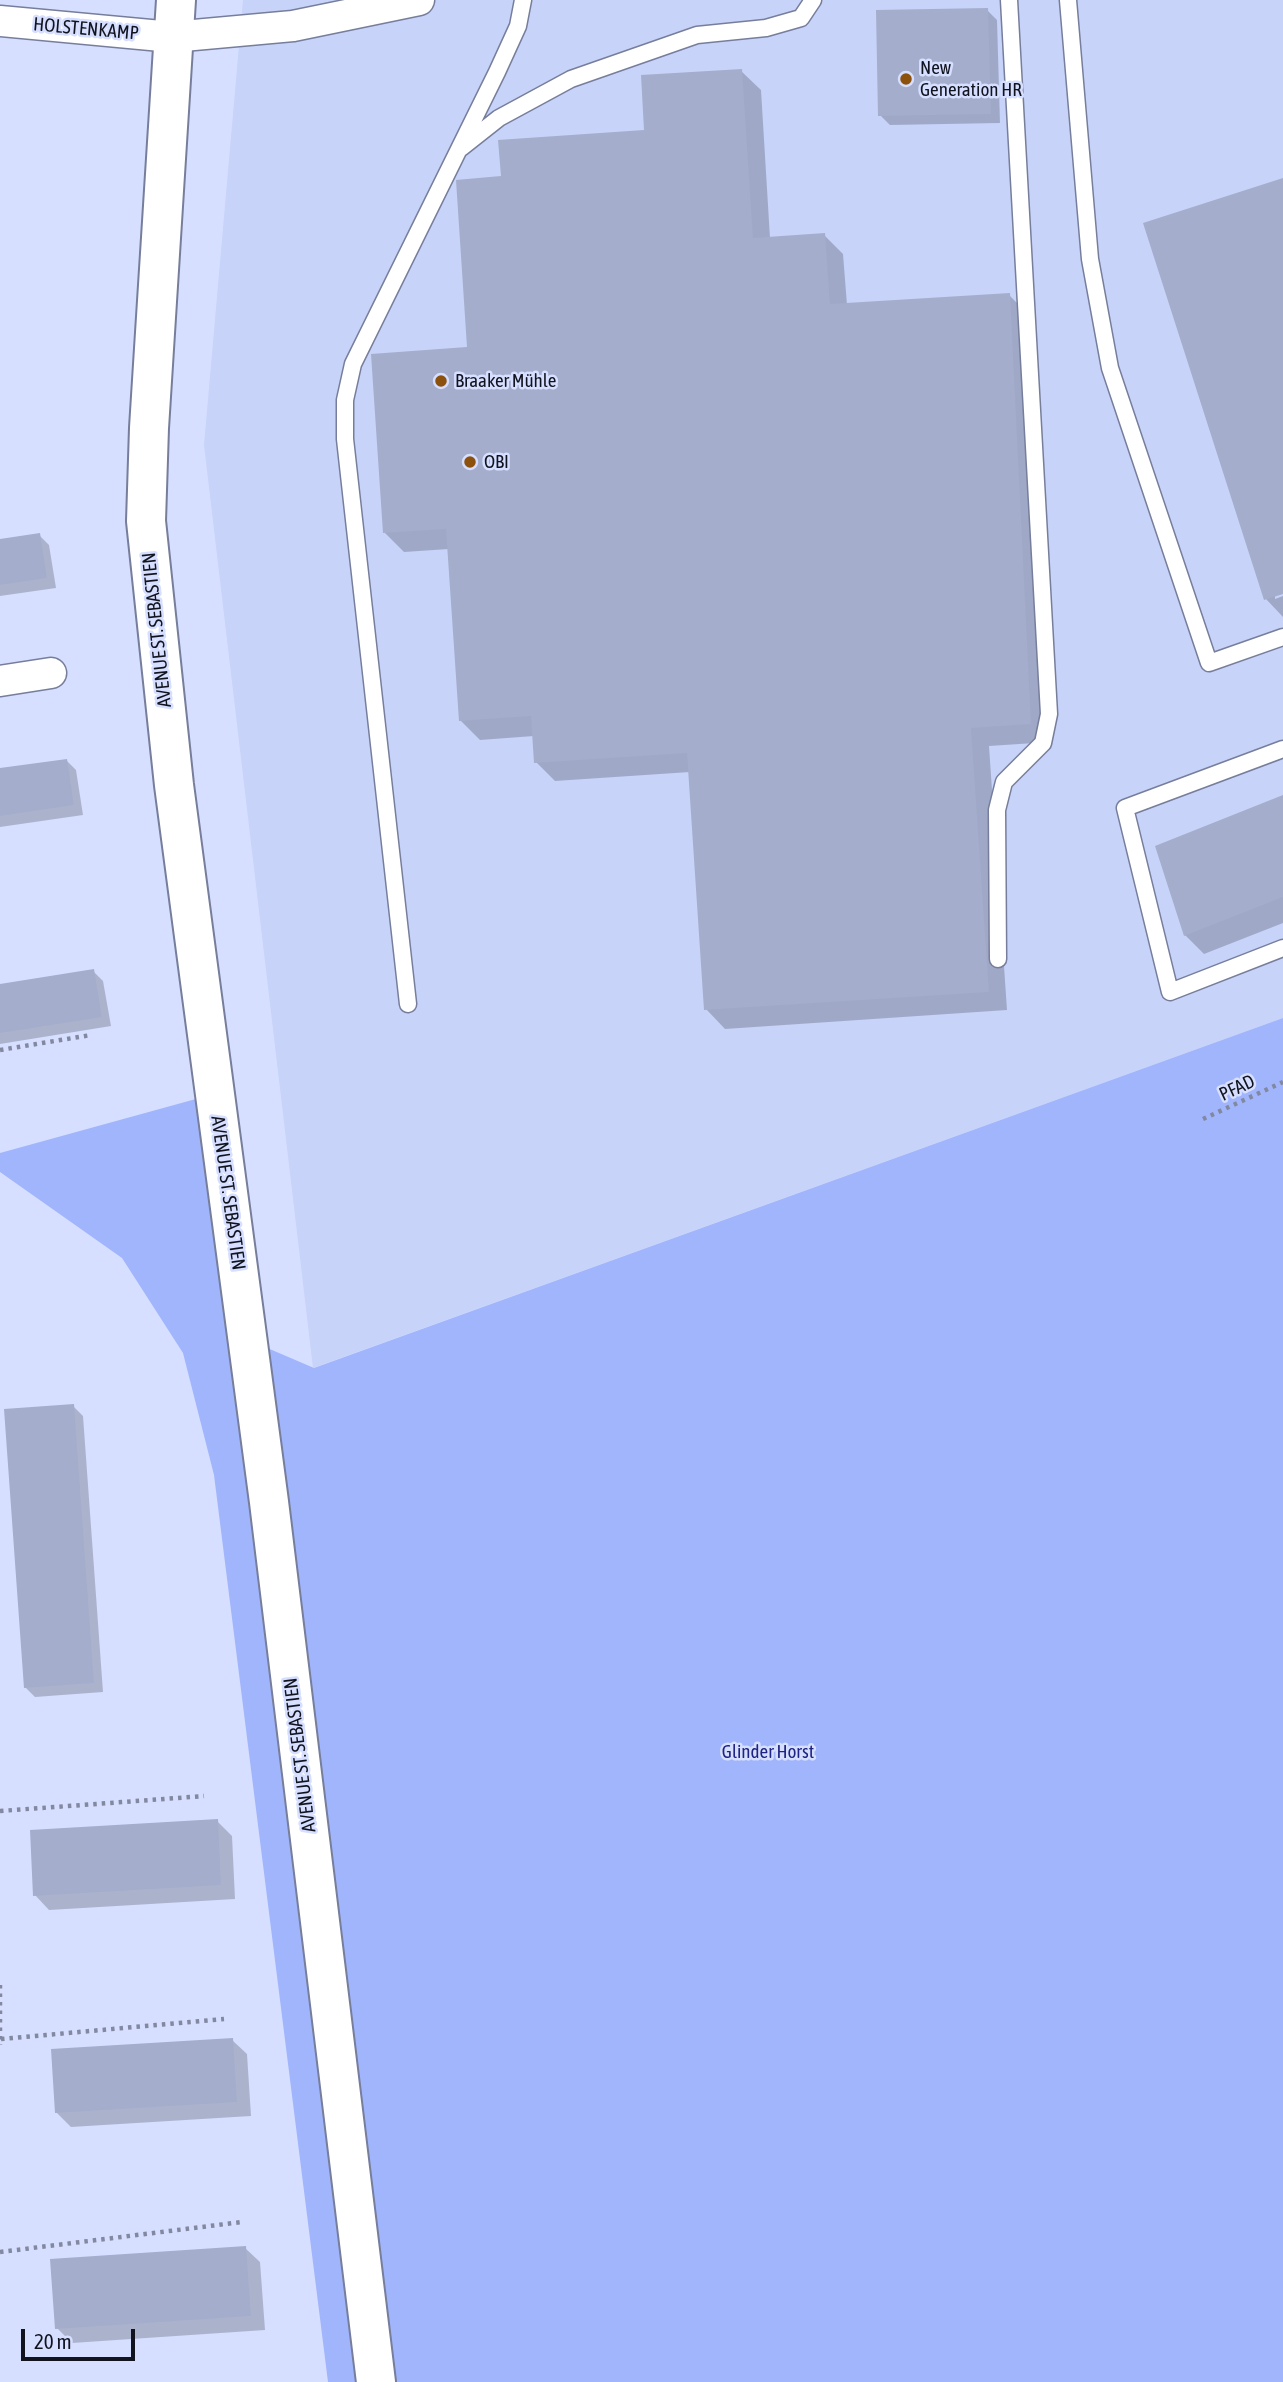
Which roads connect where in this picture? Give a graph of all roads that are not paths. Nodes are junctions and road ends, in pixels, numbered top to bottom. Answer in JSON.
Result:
{"nodes":[{"id":1,"x":176,"y":0,"type":"edge"},
{"id":2,"x":419,"y":0,"type":"edge"},
{"id":3,"x":523,"y":0,"type":"edge"},
{"id":4,"x":813,"y":0,"type":"edge"},
{"id":5,"x":1009,"y":0,"type":"edge"},
{"id":6,"x":1068,"y":0,"type":"edge"},
{"id":7,"x":0,"y":21,"type":"edge"},
{"id":8,"x":172,"y":37,"type":"junction"},
{"id":9,"x":457,"y":152,"type":"junction"},
{"id":10,"x":1283,"y":637,"type":"edge"},
{"id":11,"x":51,"y":673,"type":"dead end"},
{"id":12,"x":0,"y":681,"type":"edge"},
{"id":13,"x":1283,"y":749,"type":"edge"},
{"id":14,"x":1283,"y":948,"type":"edge"},
{"id":15,"x":998,"y":959,"type":"dead end"},
{"id":16,"x":408,"y":1004,"type":"dead end"},
{"id":17,"x":376,"y":2382,"type":"edge"}],
"edges":[{"from":1,"to":8,"type":"main road","name":"AVENUE ST. SEBASTIEN"},
{"from":2,"to":8,"type":"street","name":"HOLSTENKAMP"},
{"from":3,"to":9,"type":"lane"},
{"from":4,"to":9,"type":"lane"},
{"from":5,"to":15,"type":"lane"},
{"from":6,"to":10,"type":"lane"},
{"from":7,"to":8,"type":"street","name":"HOLSTENKAMP"},
{"from":8,"to":17,"type":"main road","name":"AVENUE ST. SEBASTIEN"},
{"from":9,"to":16,"type":"lane"},
{"from":11,"to":12,"type":"street"},
{"from":13,"to":14,"type":"lane"}]}
